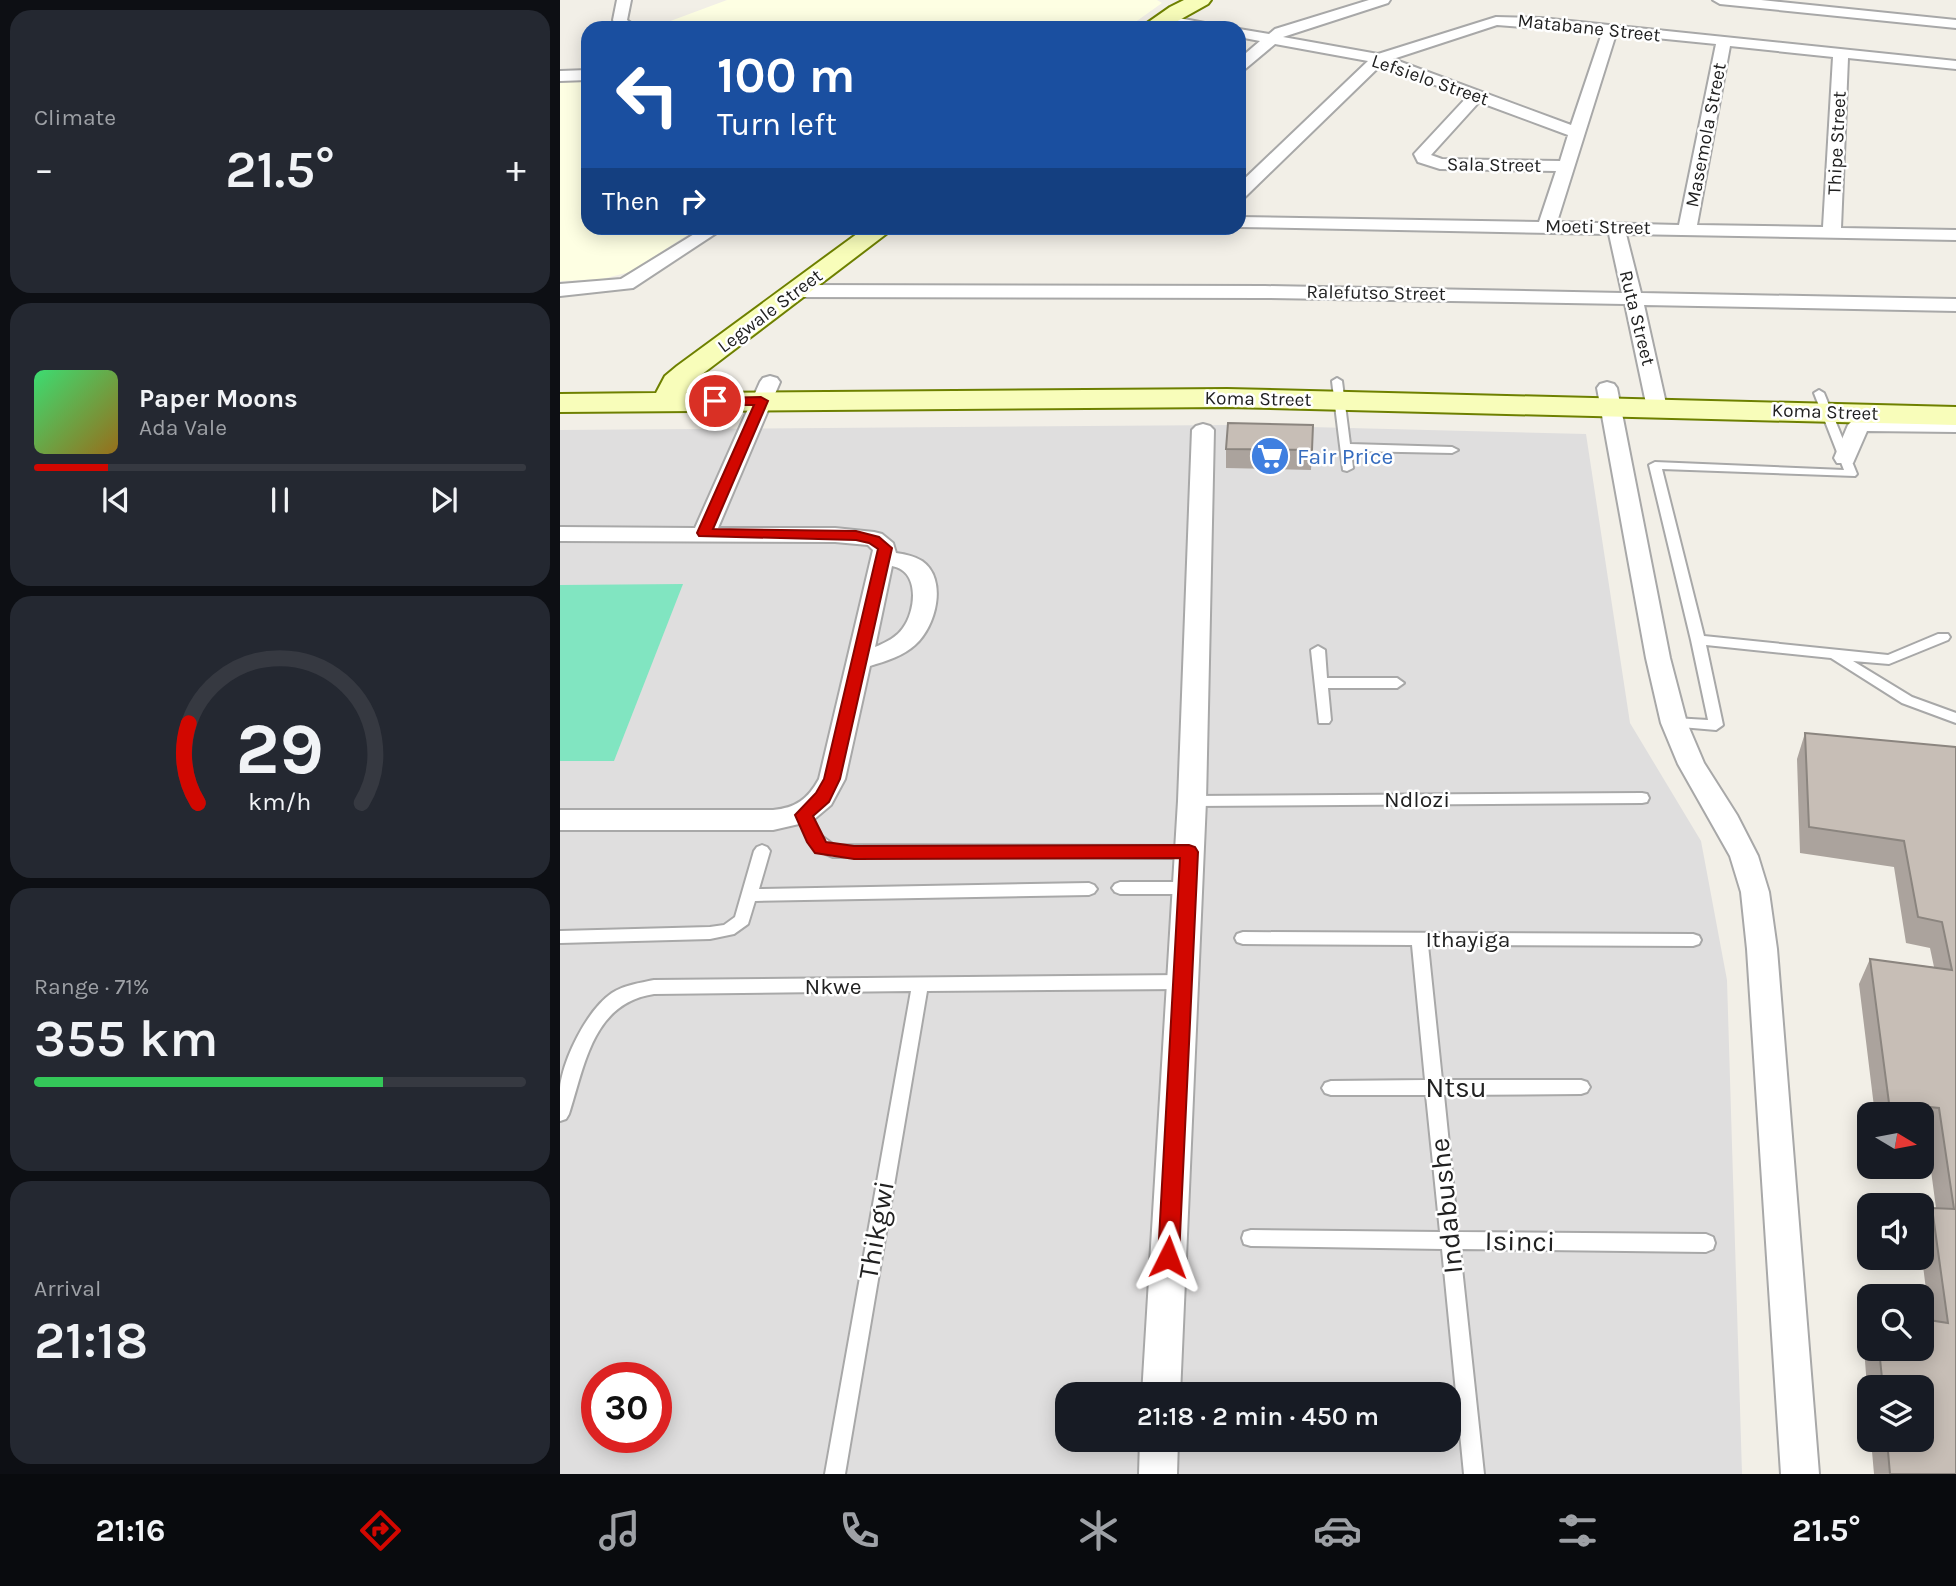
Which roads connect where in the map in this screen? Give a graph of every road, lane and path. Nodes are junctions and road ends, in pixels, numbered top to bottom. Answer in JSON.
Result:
{"nodes":[{"id":1,"x":624,"y":0,"type":"edge"},
{"id":2,"x":1383,"y":0,"type":"edge"},
{"id":3,"x":1720,"y":0,"type":"edge"},
{"id":4,"x":1896,"y":0,"type":"edge"},
{"id":5,"x":1192,"y":1,"type":"edge"},
{"id":6,"x":1544,"y":17,"type":"joint"},
{"id":7,"x":620,"y":21,"type":"edge"},
{"id":8,"x":1162,"y":21,"type":"edge"},
{"id":9,"x":1956,"y":24,"type":"edge"},
{"id":10,"x":1610,"y":29,"type":"junction"},
{"id":11,"x":1246,"y":34,"type":"edge"},
{"id":12,"x":1895,"y":38,"type":"junction"},
{"id":13,"x":1272,"y":39,"type":"junction"},
{"id":14,"x":1724,"y":41,"type":"junction"},
{"id":15,"x":1841,"y":54,"type":"junction"},
{"id":16,"x":1379,"y":60,"type":"junction"},
{"id":17,"x":1246,"y":61,"type":"edge"},
{"id":18,"x":1956,"y":65,"type":"edge"},
{"id":19,"x":581,"y":75,"type":"edge"},
{"id":20,"x":560,"y":76,"type":"edge"},
{"id":21,"x":1476,"y":96,"type":"junction"},
{"id":22,"x":1576,"y":132,"type":"junction"},
{"id":23,"x":1564,"y":166,"type":"junction"},
{"id":24,"x":1246,"y":186,"type":"edge"},
{"id":25,"x":1246,"y":222,"type":"edge"},
{"id":26,"x":1547,"y":226,"type":"junction"},
{"id":27,"x":1616,"y":228,"type":"junction"},
{"id":28,"x":1687,"y":229,"type":"junction"},
{"id":29,"x":1832,"y":232,"type":"junction"},
{"id":30,"x":704,"y":235,"type":"edge"},
{"id":31,"x":872,"y":235,"type":"edge"},
{"id":32,"x":1956,"y":235,"type":"edge"},
{"id":33,"x":560,"y":290,"type":"edge"},
{"id":34,"x":796,"y":291,"type":"junction"},
{"id":35,"x":1632,"y":297,"type":"junction"},
{"id":36,"x":1956,"y":304,"type":"edge"},
{"id":37,"x":560,"y":383,"type":"edge"},
{"id":38,"x":1339,"y":390,"type":"junction"},
{"id":39,"x":766,"y":391,"type":"junction"},
{"id":40,"x":672,"y":392,"type":"junction"},
{"id":41,"x":1956,"y":396,"type":"edge"},
{"id":42,"x":1609,"y":397,"type":"junction"},
{"id":43,"x":1656,"y":398,"type":"junction"},
{"id":44,"x":1824,"y":402,"type":"junction"},
{"id":45,"x":560,"y":403,"type":"edge"},
{"id":46,"x":1956,"y":416,"type":"edge"},
{"id":47,"x":1956,"y":426,"type":"edge"},
{"id":48,"x":1203,"y":430,"type":"dead end"},
{"id":49,"x":1345,"y":447,"type":"junction"},
{"id":50,"x":1452,"y":450,"type":"dead end"},
{"id":51,"x":1845,"y":458,"type":"junction"},
{"id":52,"x":1347,"y":468,"type":"dead end"},
{"id":53,"x":704,"y":533,"type":"junction"},
{"id":54,"x":560,"y":534,"type":"edge"},
{"id":55,"x":884,"y":558,"type":"junction"},
{"id":56,"x":1944,"y":637,"type":"dead end"},
{"id":57,"x":1698,"y":640,"type":"junction"},
{"id":58,"x":1318,"y":650,"type":"dead end"},
{"id":59,"x":1832,"y":653,"type":"junction"},
{"id":60,"x":859,"y":661,"type":"junction"},
{"id":61,"x":1321,"y":683,"type":"junction"},
{"id":62,"x":1397,"y":683,"type":"dead end"},
{"id":63,"x":1956,"y":718,"type":"edge"},
{"id":64,"x":1324,"y":720,"type":"dead end"},
{"id":65,"x":1674,"y":723,"type":"junction"},
{"id":66,"x":1642,"y":798,"type":"dead end"},
{"id":67,"x":1192,"y":801,"type":"junction"},
{"id":68,"x":804,"y":815,"type":"junction"},
{"id":69,"x":560,"y":820,"type":"edge"},
{"id":70,"x":762,"y":851,"type":"dead end"},
{"id":71,"x":1189,"y":852,"type":"junction"},
{"id":72,"x":1120,"y":888,"type":"dead end"},
{"id":73,"x":1187,"y":888,"type":"junction"},
{"id":74,"x":1089,"y":889,"type":"dead end"},
{"id":75,"x":750,"y":895,"type":"junction"},
{"id":76,"x":560,"y":936,"type":"edge"},
{"id":77,"x":1242,"y":938,"type":"dead end"},
{"id":78,"x":1419,"y":938,"type":"junction"},
{"id":79,"x":1693,"y":940,"type":"dead end"},
{"id":80,"x":1182,"y":982,"type":"junction"},
{"id":81,"x":920,"y":986,"type":"junction"},
{"id":82,"x":1434,"y":1087,"type":"junction"},
{"id":83,"x":1581,"y":1087,"type":"dead end"},
{"id":84,"x":1331,"y":1088,"type":"dead end"},
{"id":85,"x":560,"y":1114,"type":"edge"},
{"id":86,"x":1251,"y":1238,"type":"dead end"},
{"id":87,"x":1450,"y":1240,"type":"junction"},
{"id":88,"x":1706,"y":1243,"type":"dead end"},
{"id":89,"x":1162,"y":1382,"type":"edge"},
{"id":90,"x":1158,"y":1452,"type":"edge"},
{"id":91,"x":835,"y":1474,"type":"edge"},
{"id":92,"x":1157,"y":1474,"type":"edge"},
{"id":93,"x":1474,"y":1474,"type":"edge"},
{"id":94,"x":1800,"y":1474,"type":"edge"}],
"edges":[{"from":1,"to":7,"type":"street"},
{"from":2,"to":13,"type":"street"},
{"from":3,"to":12,"type":"street"},
{"from":4,"to":12,"type":"street"},
{"from":5,"to":8,"type":"main road"},
{"from":6,"to":10,"type":"street","name":"Matabane Street"},
{"from":6,"to":16,"type":"street","name":"Matabane Street"},
{"from":9,"to":12,"type":"street"},
{"from":10,"to":14,"type":"street","name":"Matabane Street"},
{"from":10,"to":22,"type":"street"},
{"from":11,"to":13,"type":"street","name":"Lefsielo Street"},
{"from":12,"to":15,"type":"street","name":"Matabane Street"},
{"from":12,"to":18,"type":"street","name":"Matabane Street"},
{"from":13,"to":16,"type":"street","name":"Lefsielo Street"},
{"from":13,"to":17,"type":"street"},
{"from":14,"to":15,"type":"street","name":"Matabane Street"},
{"from":14,"to":28,"type":"street","name":"Masemola Street"},
{"from":15,"to":29,"type":"street","name":"Thipe Street"},
{"from":16,"to":21,"type":"street","name":"Lefsielo Street"},
{"from":16,"to":24,"type":"street","name":"Matabane Street"},
{"from":19,"to":20,"type":"street"},
{"from":21,"to":22,"type":"street","name":"Lefsielo Street"},
{"from":21,"to":23,"type":"street","name":"Sala Street"},
{"from":22,"to":23,"type":"street"},
{"from":23,"to":26,"type":"street"},
{"from":25,"to":26,"type":"street","name":"Moeti Street"},
{"from":26,"to":27,"type":"street","name":"Moeti Street"},
{"from":27,"to":28,"type":"street","name":"Moeti Street"},
{"from":27,"to":35,"type":"street","name":"Ruta Street"},
{"from":28,"to":29,"type":"street","name":"Moeti Street"},
{"from":29,"to":32,"type":"street","name":"Moeti Street"},
{"from":30,"to":33,"type":"street"},
{"from":31,"to":34,"type":"main road","name":"Legwale Street"},
{"from":34,"to":35,"type":"street","name":"Ralefutso Street"},
{"from":34,"to":40,"type":"main road","name":"Legwale Street"},
{"from":35,"to":36,"type":"street","name":"Ralefutso Street"},
{"from":35,"to":43,"type":"street","name":"Ruta Street"},
{"from":37,"to":40,"type":"main road","name":"Koma Street"},
{"from":38,"to":39,"type":"main road","name":"Koma Street"},
{"from":38,"to":42,"type":"main road","name":"Koma Street"},
{"from":38,"to":49,"type":"lane"},
{"from":39,"to":40,"type":"main road","name":"Koma Street"},
{"from":39,"to":53,"type":"street"},
{"from":40,"to":45,"type":"main road","name":"Koma Street"},
{"from":41,"to":44,"type":"main road","name":"Koma Street"},
{"from":42,"to":43,"type":"main road","name":"Koma Street"},
{"from":42,"to":65,"type":"street"},
{"from":43,"to":44,"type":"main road","name":"Koma Street"},
{"from":44,"to":46,"type":"main road","name":"Koma Street"},
{"from":44,"to":51,"type":"lane"},
{"from":47,"to":51,"type":"street"},
{"from":48,"to":67,"type":"street"},
{"from":49,"to":50,"type":"lane"},
{"from":49,"to":52,"type":"lane"},
{"from":51,"to":57,"type":"lane"},
{"from":53,"to":54,"type":"street"},
{"from":53,"to":55,"type":"street"},
{"from":55,"to":60,"type":"street"},
{"from":55,"to":60,"type":"street"},
{"from":56,"to":59,"type":"lane"},
{"from":57,"to":59,"type":"lane"},
{"from":57,"to":65,"type":"lane"},
{"from":58,"to":61,"type":"lane"},
{"from":59,"to":63,"type":"lane"},
{"from":60,"to":68,"type":"street"},
{"from":61,"to":62,"type":"lane"},
{"from":61,"to":64,"type":"lane"},
{"from":65,"to":94,"type":"street"},
{"from":66,"to":67,"type":"lane","name":"Ndlozi"},
{"from":67,"to":71,"type":"street"},
{"from":68,"to":69,"type":"street"},
{"from":68,"to":71,"type":"lane"},
{"from":70,"to":75,"type":"lane"},
{"from":71,"to":73,"type":"street"},
{"from":72,"to":73,"type":"lane"},
{"from":73,"to":80,"type":"street"},
{"from":74,"to":75,"type":"lane"},
{"from":75,"to":76,"type":"lane"},
{"from":77,"to":78,"type":"lane","name":"Ithayiga"},
{"from":78,"to":79,"type":"lane","name":"Ithayiga"},
{"from":78,"to":82,"type":"lane","name":"Indabushe"},
{"from":80,"to":81,"type":"lane","name":"Nkwe"},
{"from":80,"to":89,"type":"street"},
{"from":81,"to":85,"type":"lane","name":"Nkwe"},
{"from":81,"to":91,"type":"lane","name":"Thikgwi"},
{"from":82,"to":83,"type":"lane","name":"Ntsu"},
{"from":82,"to":84,"type":"lane","name":"Ntsu"},
{"from":82,"to":87,"type":"lane","name":"Indabushe"},
{"from":86,"to":87,"type":"lane","name":"Isinci"},
{"from":87,"to":88,"type":"lane","name":"Isinci"},
{"from":87,"to":93,"type":"lane","name":"Indabushe"},
{"from":90,"to":92,"type":"street"}]}
